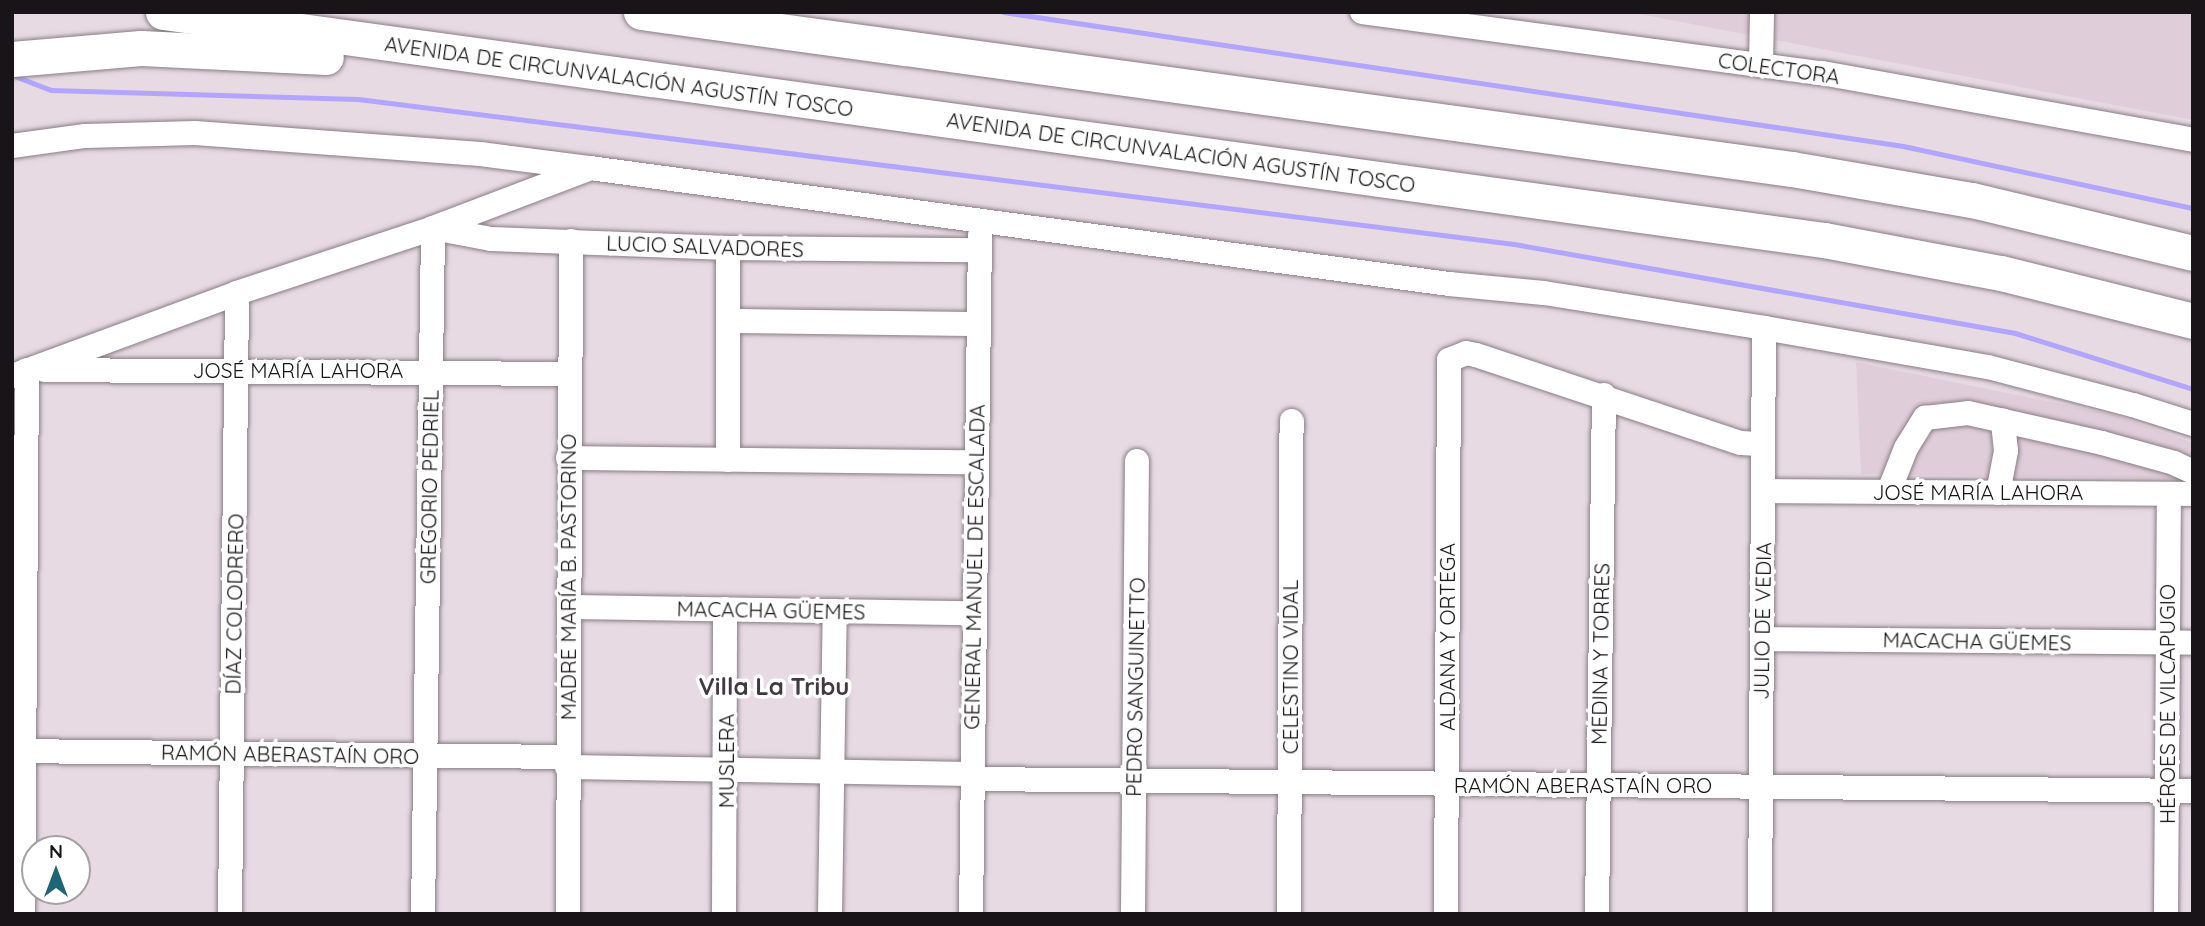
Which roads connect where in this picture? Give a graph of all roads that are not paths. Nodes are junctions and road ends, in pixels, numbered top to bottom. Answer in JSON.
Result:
{"nodes":[{"id":1,"x":163,"y":12,"type":"edge"},
{"id":2,"x":641,"y":12,"type":"edge"},
{"id":3,"x":1362,"y":12,"type":"edge"},
{"id":4,"x":1762,"y":12,"type":"edge"},
{"id":5,"x":12,"y":59,"type":"edge"},
{"id":6,"x":1760,"y":65,"type":"junction"},
{"id":7,"x":710,"y":89,"type":"junction"},
{"id":8,"x":2193,"y":140,"type":"edge"},
{"id":9,"x":12,"y":146,"type":"edge"},
{"id":10,"x":590,"y":168,"type":"junction"},
{"id":11,"x":982,"y":220,"type":"junction"},
{"id":12,"x":433,"y":228,"type":"junction"},
{"id":13,"x":571,"y":241,"type":"junction"},
{"id":14,"x":728,"y":248,"type":"junction"},
{"id":15,"x":978,"y":250,"type":"junction"},
{"id":16,"x":2193,"y":253,"type":"edge"},
{"id":17,"x":237,"y":293,"type":"junction"},
{"id":18,"x":729,"y":321,"type":"junction"},
{"id":19,"x":2193,"y":321,"type":"edge"},
{"id":20,"x":977,"y":324,"type":"junction"},
{"id":21,"x":1764,"y":328,"type":"junction"},
{"id":22,"x":236,"y":369,"type":"junction"},
{"id":23,"x":431,"y":371,"type":"junction"},
{"id":24,"x":20,"y":373,"type":"edge"},
{"id":25,"x":569,"y":374,"type":"junction"},
{"id":26,"x":1604,"y":394,"type":"junction"},
{"id":27,"x":2003,"y":420,"type":"junction"},
{"id":28,"x":1292,"y":421,"type":"dead end"},
{"id":29,"x":2193,"y":424,"type":"edge"},
{"id":30,"x":1763,"y":444,"type":"junction"},
{"id":31,"x":568,"y":458,"type":"junction"},
{"id":32,"x":728,"y":460,"type":"junction"},
{"id":33,"x":1137,"y":461,"type":"dead end"},
{"id":34,"x":975,"y":462,"type":"junction"},
{"id":35,"x":2193,"y":472,"type":"edge"},
{"id":36,"x":1763,"y":491,"type":"junction"},
{"id":37,"x":1889,"y":491,"type":"junction"},
{"id":38,"x":1998,"y":493,"type":"junction"},
{"id":39,"x":2181,"y":494,"type":"edge"},
{"id":40,"x":569,"y":607,"type":"junction"},
{"id":41,"x":725,"y":609,"type":"junction"},
{"id":42,"x":835,"y":611,"type":"junction"},
{"id":43,"x":973,"y":613,"type":"junction"},
{"id":44,"x":1762,"y":639,"type":"junction"},
{"id":45,"x":2168,"y":643,"type":"junction"},
{"id":46,"x":2193,"y":643,"type":"edge"},
{"id":47,"x":19,"y":751,"type":"edge"},
{"id":48,"x":232,"y":753,"type":"junction"},
{"id":49,"x":424,"y":755,"type":"junction"},
{"id":50,"x":567,"y":762,"type":"junction"},
{"id":51,"x":726,"y":769,"type":"junction"},
{"id":52,"x":832,"y":772,"type":"junction"},
{"id":53,"x":973,"y":777,"type":"junction"},
{"id":54,"x":1134,"y":780,"type":"junction"},
{"id":55,"x":1289,"y":782,"type":"junction"},
{"id":56,"x":1447,"y":784,"type":"junction"},
{"id":57,"x":1598,"y":785,"type":"junction"},
{"id":58,"x":1760,"y":786,"type":"junction"},
{"id":59,"x":2166,"y":790,"type":"junction"},
{"id":60,"x":2193,"y":791,"type":"edge"},
{"id":61,"x":23,"y":914,"type":"edge"},
{"id":62,"x":230,"y":914,"type":"edge"},
{"id":63,"x":423,"y":914,"type":"edge"},
{"id":64,"x":568,"y":914,"type":"edge"},
{"id":65,"x":724,"y":914,"type":"edge"},
{"id":66,"x":830,"y":914,"type":"edge"},
{"id":67,"x":971,"y":914,"type":"edge"},
{"id":68,"x":1133,"y":914,"type":"edge"},
{"id":69,"x":1289,"y":914,"type":"edge"},
{"id":70,"x":1446,"y":914,"type":"edge"},
{"id":71,"x":1597,"y":914,"type":"edge"},
{"id":72,"x":1760,"y":914,"type":"edge"},
{"id":73,"x":2166,"y":914,"type":"edge"}],
"edges":[{"from":1,"to":7,"type":"highway","name":"AVENIDA DE CIRCUNVALACIÓN AGUSTÍN TOSCO"},
{"from":2,"to":16,"type":"highway"},
{"from":3,"to":6,"type":"street","name":"COLECTORA"},
{"from":4,"to":6,"type":"street"},
{"from":5,"to":7,"type":"highway"},
{"from":6,"to":8,"type":"street","name":"COLECTORA"},
{"from":7,"to":19,"type":"highway","name":"AVENIDA DE CIRCUNVALACIÓN AGUSTÍN TOSCO"},
{"from":9,"to":10,"type":"street"},
{"from":10,"to":11,"type":"street"},
{"from":10,"to":12,"type":"street"},
{"from":11,"to":15,"type":"street","name":"GENERAL MANUEL DE ESCALADA"},
{"from":11,"to":21,"type":"street"},
{"from":12,"to":13,"type":"street","name":"LUCIO SALVADORES"},
{"from":12,"to":17,"type":"street"},
{"from":12,"to":23,"type":"street","name":"GREGORIO PEDRIEL"},
{"from":13,"to":14,"type":"street","name":"LUCIO SALVADORES"},
{"from":13,"to":25,"type":"street","name":"MADRE MARÍA B. PASTORINO"},
{"from":14,"to":15,"type":"street","name":"LUCIO SALVADORES"},
{"from":14,"to":18,"type":"street"},
{"from":15,"to":20,"type":"street","name":"GENERAL MANUEL DE ESCALADA"},
{"from":17,"to":22,"type":"street","name":"DÍAZ COLODRERO"},
{"from":17,"to":24,"type":"street"},
{"from":18,"to":20,"type":"street"},
{"from":18,"to":32,"type":"street"},
{"from":20,"to":34,"type":"street","name":"GENERAL MANUEL DE ESCALADA"},
{"from":21,"to":29,"type":"street"},
{"from":21,"to":30,"type":"street","name":"JULIO DE VEDIA"},
{"from":22,"to":23,"type":"street","name":"JOSÉ MARÍA LAHORA"},
{"from":22,"to":24,"type":"street","name":"JOSÉ MARÍA LAHORA"},
{"from":22,"to":48,"type":"street","name":"DÍAZ COLODRERO"},
{"from":23,"to":25,"type":"street","name":"JOSÉ MARÍA LAHORA"},
{"from":23,"to":49,"type":"street","name":"GREGORIO PEDRIEL"},
{"from":24,"to":47,"type":"street"},
{"from":25,"to":31,"type":"street","name":"MADRE MARÍA B. PASTORINO"},
{"from":26,"to":30,"type":"street"},
{"from":26,"to":56,"type":"street","name":"ALDANA Y ORTEGA"},
{"from":26,"to":57,"type":"street","name":"MEDINA Y TORRES"},
{"from":27,"to":35,"type":"street"},
{"from":27,"to":37,"type":"street"},
{"from":27,"to":38,"type":"street"},
{"from":28,"to":55,"type":"street","name":"CELESTINO VIDAL"},
{"from":30,"to":36,"type":"street","name":"JULIO DE VEDIA"},
{"from":31,"to":32,"type":"street"},
{"from":31,"to":40,"type":"street","name":"MADRE MARÍA B. PASTORINO"},
{"from":32,"to":34,"type":"street"},
{"from":33,"to":54,"type":"street","name":"PEDRO SANGUINETTO"},
{"from":34,"to":43,"type":"street","name":"GENERAL MANUEL DE ESCALADA"},
{"from":36,"to":37,"type":"street","name":"JOSÉ MARÍA LAHORA"},
{"from":36,"to":44,"type":"street","name":"JULIO DE VEDIA"},
{"from":37,"to":38,"type":"street","name":"JOSÉ MARÍA LAHORA"},
{"from":38,"to":39,"type":"street","name":"JOSÉ MARÍA LAHORA"},
{"from":39,"to":45,"type":"street","name":"HÉROES DE VILCAPUGIO"},
{"from":40,"to":41,"type":"street","name":"MACACHA GÜEMES"},
{"from":40,"to":50,"type":"street","name":"MADRE MARÍA B. PASTORINO"},
{"from":41,"to":42,"type":"street","name":"MACACHA GÜEMES"},
{"from":41,"to":51,"type":"street","name":"MUSLERA"},
{"from":42,"to":43,"type":"street","name":"MACACHA GÜEMES"},
{"from":42,"to":52,"type":"street"},
{"from":43,"to":53,"type":"street","name":"GENERAL MANUEL DE ESCALADA"},
{"from":44,"to":45,"type":"street","name":"MACACHA GÜEMES"},
{"from":44,"to":58,"type":"street","name":"JULIO DE VEDIA"},
{"from":45,"to":46,"type":"street","name":"MACACHA GÜEMES"},
{"from":45,"to":59,"type":"street","name":"HÉROES DE VILCAPUGIO"},
{"from":47,"to":48,"type":"street","name":"RAMÓN ABERASTAÍN ORO"},
{"from":47,"to":61,"type":"street"},
{"from":48,"to":49,"type":"street","name":"RAMÓN ABERASTAÍN ORO"},
{"from":48,"to":62,"type":"street","name":"DÍAZ COLODRERO"},
{"from":49,"to":50,"type":"street","name":"RAMÓN ABERASTAÍN ORO"},
{"from":49,"to":63,"type":"street","name":"GREGORIO PEDRIEL"},
{"from":50,"to":51,"type":"street","name":"RAMÓN ABERASTAÍN ORO"},
{"from":50,"to":64,"type":"street","name":"MADRE MARÍA B. PASTORINO"},
{"from":51,"to":52,"type":"street","name":"RAMÓN ABERASTAÍN ORO"},
{"from":51,"to":65,"type":"street","name":"MUSLERA"},
{"from":52,"to":53,"type":"street","name":"RAMÓN ABERASTAÍN ORO"},
{"from":52,"to":66,"type":"street"},
{"from":53,"to":54,"type":"street","name":"RAMÓN ABERASTAÍN ORO"},
{"from":53,"to":67,"type":"street","name":"GENERAL MANUEL DE ESCALADA"},
{"from":54,"to":55,"type":"street","name":"RAMÓN ABERASTAÍN ORO"},
{"from":54,"to":68,"type":"street","name":"PEDRO SANGUINETTO"},
{"from":55,"to":56,"type":"street","name":"RAMÓN ABERASTAÍN ORO"},
{"from":55,"to":69,"type":"street","name":"CELESTINO VIDAL"},
{"from":56,"to":57,"type":"street","name":"RAMÓN ABERASTAÍN ORO"},
{"from":56,"to":70,"type":"street","name":"ALDANA Y ORTEGA"},
{"from":57,"to":58,"type":"street","name":"RAMÓN ABERASTAÍN ORO"},
{"from":57,"to":71,"type":"street","name":"MEDINA Y TORRES"},
{"from":58,"to":59,"type":"street","name":"RAMÓN ABERASTAÍN ORO"},
{"from":58,"to":72,"type":"street","name":"JULIO DE VEDIA"},
{"from":59,"to":60,"type":"street","name":"RAMÓN ABERASTAÍN ORO"},
{"from":59,"to":73,"type":"street","name":"HÉROES DE VILCAPUGIO"}]}
